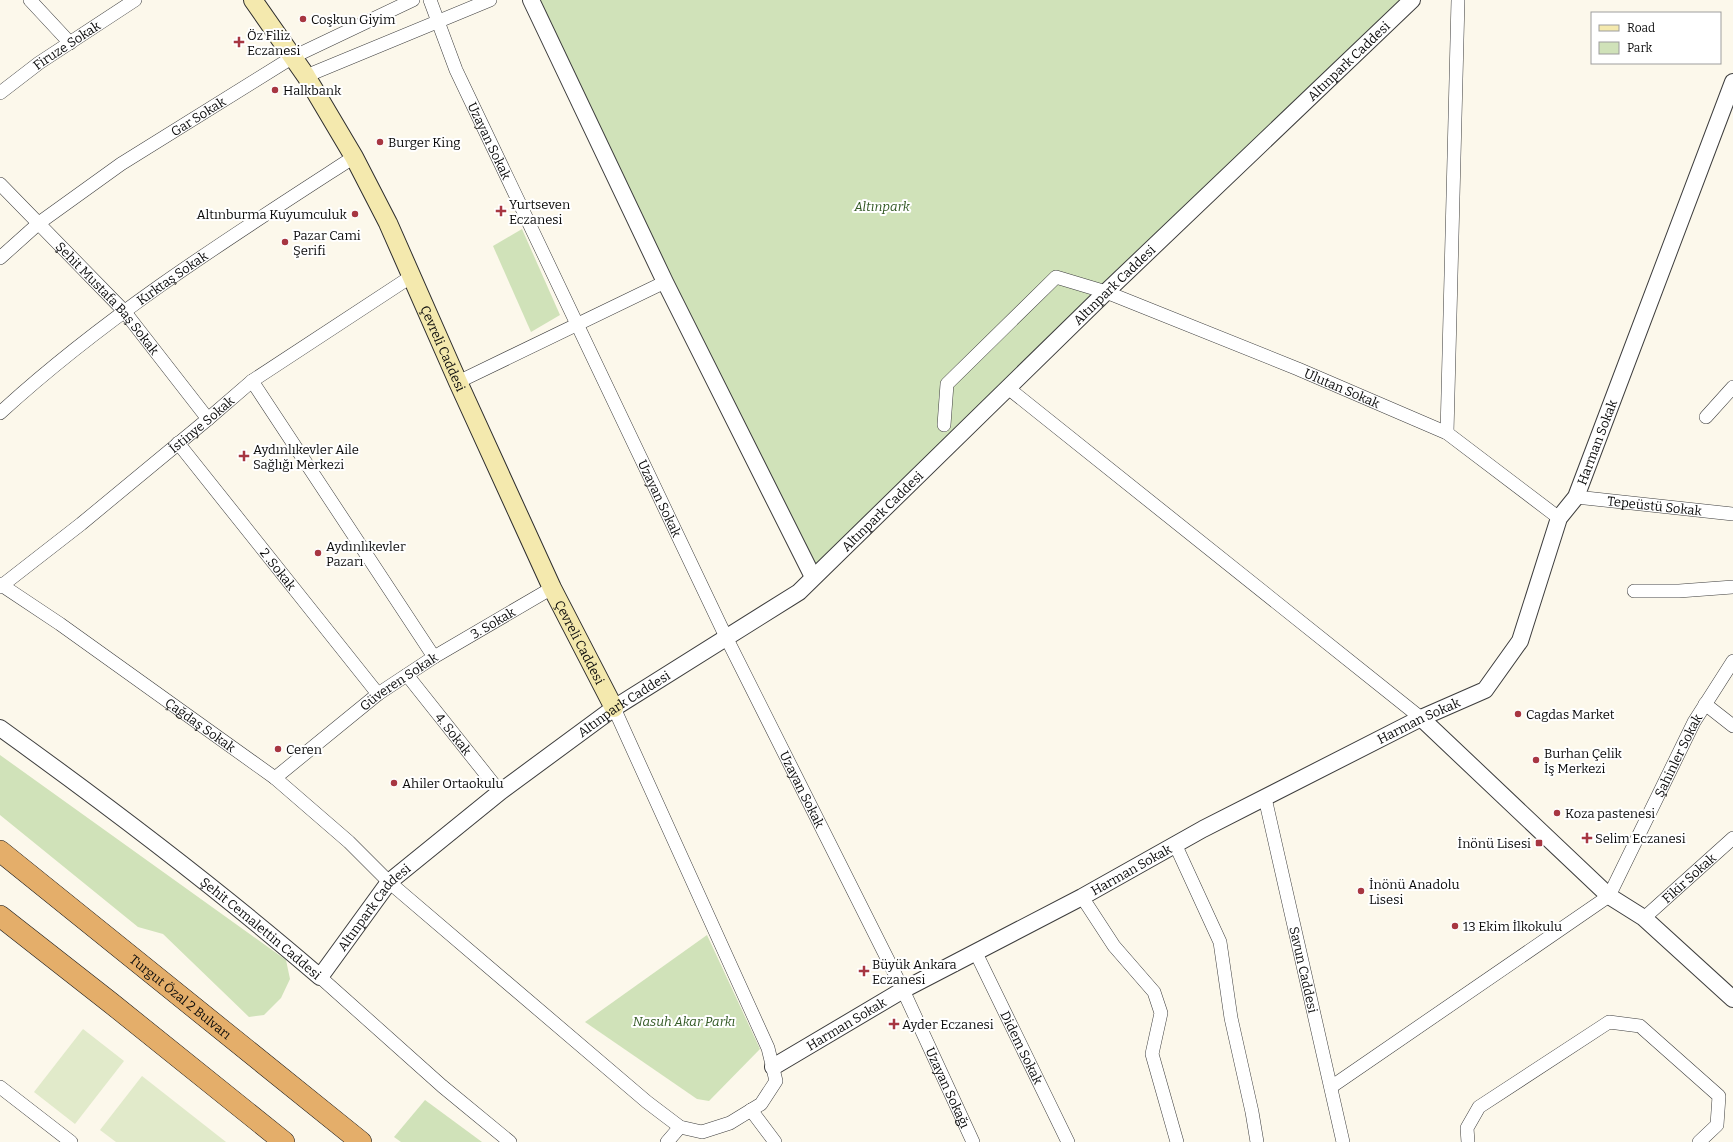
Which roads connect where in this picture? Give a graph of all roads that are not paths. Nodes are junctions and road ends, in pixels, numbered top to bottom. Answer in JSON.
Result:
{"nodes":[{"id":1,"x":30,"y":0,"type":"edge"},
{"id":2,"x":135,"y":0,"type":"edge"},
{"id":3,"x":253,"y":0,"type":"edge"},
{"id":4,"x":413,"y":0,"type":"edge"},
{"id":5,"x":430,"y":0,"type":"edge"},
{"id":6,"x":490,"y":0,"type":"edge"},
{"id":7,"x":531,"y":0,"type":"edge"},
{"id":8,"x":1412,"y":0,"type":"edge"},
{"id":9,"x":1458,"y":0,"type":"edge"},
{"id":10,"x":438,"y":22,"type":"junction"},
{"id":11,"x":70,"y":43,"type":"junction"},
{"id":12,"x":293,"y":57,"type":"junction"},
{"id":13,"x":306,"y":76,"type":"junction"},
{"id":14,"x":1733,"y":82,"type":"edge"},
{"id":15,"x":0,"y":93,"type":"edge"},
{"id":16,"x":354,"y":157,"type":"junction"},
{"id":17,"x":0,"y":184,"type":"edge"},
{"id":18,"x":39,"y":224,"type":"junction"},
{"id":19,"x":0,"y":258,"type":"edge"},
{"id":20,"x":412,"y":276,"type":"junction"},
{"id":21,"x":665,"y":282,"type":"junction"},
{"id":22,"x":1106,"y":292,"type":"junction"},
{"id":23,"x":124,"y":311,"type":"junction"},
{"id":24,"x":579,"y":325,"type":"junction"},
{"id":25,"x":252,"y":381,"type":"junction"},
{"id":26,"x":458,"y":382,"type":"junction"},
{"id":27,"x":1733,"y":387,"type":"edge"},
{"id":28,"x":1008,"y":388,"type":"junction"},
{"id":29,"x":0,"y":413,"type":"edge"},
{"id":30,"x":1706,"y":417,"type":"dead end"},
{"id":31,"x":208,"y":419,"type":"junction"},
{"id":32,"x":944,"y":425,"type":"dead end"},
{"id":33,"x":1447,"y":433,"type":"junction"},
{"id":34,"x":178,"y":443,"type":"junction"},
{"id":35,"x":1576,"y":497,"type":"junction"},
{"id":36,"x":1733,"y":514,"type":"edge"},
{"id":37,"x":1559,"y":518,"type":"junction"},
{"id":38,"x":813,"y":577,"type":"junction"},
{"id":39,"x":0,"y":585,"type":"edge"},
{"id":40,"x":1733,"y":587,"type":"edge"},
{"id":41,"x":552,"y":588,"type":"junction"},
{"id":42,"x":1634,"y":591,"type":"dead end"},
{"id":43,"x":726,"y":637,"type":"junction"},
{"id":44,"x":434,"y":657,"type":"junction"},
{"id":45,"x":1733,"y":661,"type":"edge"},
{"id":46,"x":407,"y":675,"type":"junction"},
{"id":47,"x":378,"y":694,"type":"junction"},
{"id":48,"x":1705,"y":704,"type":"junction"},
{"id":49,"x":614,"y":708,"type":"junction"},
{"id":50,"x":1421,"y":718,"type":"junction"},
{"id":51,"x":1733,"y":726,"type":"edge"},
{"id":52,"x":0,"y":728,"type":"edge"},
{"id":53,"x":276,"y":778,"type":"junction"},
{"id":54,"x":500,"y":792,"type":"junction"},
{"id":55,"x":1265,"y":798,"type":"junction"},
{"id":56,"x":1733,"y":838,"type":"edge"},
{"id":57,"x":1175,"y":844,"type":"junction"},
{"id":58,"x":0,"y":850,"type":"edge"},
{"id":59,"x":389,"y":882,"type":"junction"},
{"id":60,"x":1609,"y":896,"type":"junction"},
{"id":61,"x":1082,"y":897,"type":"junction"},
{"id":62,"x":0,"y":916,"type":"edge"},
{"id":63,"x":1644,"y":918,"type":"junction"},
{"id":64,"x":976,"y":952,"type":"junction"},
{"id":65,"x":320,"y":977,"type":"junction"},
{"id":66,"x":903,"y":990,"type":"junction"},
{"id":67,"x":1733,"y":999,"type":"edge"},
{"id":68,"x":773,"y":1067,"type":"junction"},
{"id":69,"x":0,"y":1087,"type":"edge"},
{"id":70,"x":1331,"y":1087,"type":"junction"},
{"id":71,"x":751,"y":1110,"type":"junction"},
{"id":72,"x":680,"y":1127,"type":"junction"},
{"id":73,"x":71,"y":1142,"type":"edge"},
{"id":74,"x":284,"y":1142,"type":"edge"},
{"id":75,"x":361,"y":1142,"type":"edge"},
{"id":76,"x":510,"y":1142,"type":"edge"},
{"id":77,"x":668,"y":1142,"type":"edge"},
{"id":78,"x":775,"y":1142,"type":"edge"},
{"id":79,"x":973,"y":1142,"type":"edge"},
{"id":80,"x":1068,"y":1142,"type":"edge"},
{"id":81,"x":1176,"y":1142,"type":"edge"},
{"id":82,"x":1257,"y":1142,"type":"edge"},
{"id":83,"x":1343,"y":1142,"type":"edge"},
{"id":84,"x":1468,"y":1142,"type":"edge"},
{"id":85,"x":1699,"y":1142,"type":"edge"}],
"edges":[{"from":1,"to":11,"type":"street"},
{"from":2,"to":11,"type":"street","name":"Firuze Sokak"},
{"from":3,"to":12,"type":"main road","name":"Çevreli Caddesi"},
{"from":4,"to":12,"type":"street","name":"Gar Sokak"},
{"from":5,"to":10,"type":"street","name":"Uzayan Sokak"},
{"from":6,"to":10,"type":"street"},
{"from":7,"to":21,"type":"street"},
{"from":8,"to":22,"type":"street","name":"Altınpark Caddesi"},
{"from":9,"to":33,"type":"street"},
{"from":10,"to":13,"type":"street"},
{"from":10,"to":24,"type":"street","name":"Uzayan Sokak"},
{"from":11,"to":15,"type":"street","name":"Firuze Sokak"},
{"from":12,"to":13,"type":"main road","name":"Çevreli Caddesi"},
{"from":12,"to":18,"type":"street","name":"Gar Sokak"},
{"from":13,"to":16,"type":"main road","name":"Çevreli Caddesi"},
{"from":14,"to":35,"type":"street","name":"Harman Sokak"},
{"from":16,"to":20,"type":"main road","name":"Çevreli Caddesi"},
{"from":16,"to":23,"type":"street","name":"Kırktaş Sokak"},
{"from":17,"to":18,"type":"street","name":"Şehit Mustafa Baş Sokak"},
{"from":18,"to":19,"type":"street","name":"Gar Sokak"},
{"from":18,"to":23,"type":"street","name":"Şehit Mustafa Baş Sokak"},
{"from":20,"to":25,"type":"street","name":"İstinye Sokak"},
{"from":20,"to":26,"type":"main road","name":"Çevreli Caddesi"},
{"from":21,"to":24,"type":"street"},
{"from":21,"to":38,"type":"street"},
{"from":22,"to":28,"type":"street","name":"Altınpark Caddesi"},
{"from":22,"to":32,"type":"street","name":"Ulutan Sokak"},
{"from":22,"to":33,"type":"street","name":"Ulutan Sokak"},
{"from":23,"to":29,"type":"street","name":"Kırktaş Sokak"},
{"from":23,"to":31,"type":"street","name":"Şehit Mustafa Baş Sokak"},
{"from":24,"to":26,"type":"street"},
{"from":24,"to":43,"type":"street","name":"Uzayan Sokak"},
{"from":25,"to":31,"type":"street","name":"İstinye Sokak"},
{"from":25,"to":44,"type":"street","name":"Güveren Sokak"},
{"from":26,"to":41,"type":"main road","name":"Çevreli Caddesi"},
{"from":27,"to":30,"type":"street"},
{"from":28,"to":38,"type":"street","name":"Altınpark Caddesi"},
{"from":28,"to":50,"type":"street"},
{"from":31,"to":34,"type":"street","name":"İstinye Sokak"},
{"from":33,"to":37,"type":"street","name":"Ulutan Sokak"},
{"from":34,"to":39,"type":"street","name":"İstinye Sokak"},
{"from":34,"to":47,"type":"street","name":"2 .Sokak"},
{"from":35,"to":36,"type":"street","name":"Tepeüstü Sokak"},
{"from":35,"to":37,"type":"street","name":"Harman Sokak"},
{"from":37,"to":50,"type":"street","name":"Harman Sokak"},
{"from":38,"to":43,"type":"street","name":"Altınpark Caddesi"},
{"from":39,"to":53,"type":"street","name":"Çağdaş Sokak"},
{"from":40,"to":42,"type":"street"},
{"from":41,"to":44,"type":"street","name":"3. Sokak"},
{"from":41,"to":49,"type":"main road","name":"Çevreli Caddesi"},
{"from":43,"to":49,"type":"street","name":"Altınpark Caddesi"},
{"from":43,"to":66,"type":"street","name":"Uzayan Sokak"},
{"from":44,"to":46,"type":"street","name":"Güveren Sokak"},
{"from":45,"to":48,"type":"street","name":"Şahinler Sokak"},
{"from":46,"to":47,"type":"street","name":"Güveren Sokak"},
{"from":46,"to":54,"type":"street","name":"4. Sokak"},
{"from":47,"to":53,"type":"street","name":"Güveren Sokak"},
{"from":48,"to":51,"type":"street"},
{"from":48,"to":60,"type":"street","name":"Şahinler Sokak"},
{"from":49,"to":54,"type":"street","name":"Altınpark Caddesi"},
{"from":49,"to":68,"type":"street"},
{"from":50,"to":55,"type":"street","name":"Harman Sokak"},
{"from":50,"to":60,"type":"street"},
{"from":52,"to":65,"type":"street","name":"Şehit Cemalettin Caddesi"},
{"from":53,"to":59,"type":"street","name":"Çağdaş Sokak"},
{"from":54,"to":59,"type":"street","name":"Altınpark Caddesi"},
{"from":55,"to":57,"type":"street","name":"Harman Sokak"},
{"from":55,"to":70,"type":"street","name":"Savun Caddesi"},
{"from":56,"to":63,"type":"street","name":"Fikir Sokak"},
{"from":57,"to":61,"type":"street","name":"Harman Sokak"},
{"from":57,"to":82,"type":"street"},
{"from":58,"to":75,"type":"highway","name":"Turgut Özal 2 Bulvarı"},
{"from":59,"to":65,"type":"street","name":"Altınpark Caddesi"},
{"from":59,"to":72,"type":"street","name":"Çağdaş Sokak"},
{"from":60,"to":63,"type":"street"},
{"from":60,"to":70,"type":"street"},
{"from":61,"to":64,"type":"street","name":"Harman Sokak"},
{"from":61,"to":81,"type":"street"},
{"from":62,"to":74,"type":"highway"},
{"from":63,"to":67,"type":"street"},
{"from":64,"to":66,"type":"street","name":"Harman Sokak"},
{"from":64,"to":80,"type":"street","name":"Didem Sokak"},
{"from":65,"to":76,"type":"street","name":"Şehit Cemalettin Caddesi"},
{"from":66,"to":68,"type":"street","name":"Harman Sokak"},
{"from":66,"to":79,"type":"street","name":"Uzayan Sokağı"},
{"from":68,"to":71,"type":"street"},
{"from":69,"to":73,"type":"street"},
{"from":70,"to":83,"type":"street","name":"Savun Caddesi"},
{"from":71,"to":72,"type":"street"},
{"from":71,"to":78,"type":"street"},
{"from":72,"to":77,"type":"street"},
{"from":84,"to":85,"type":"street"}]}
